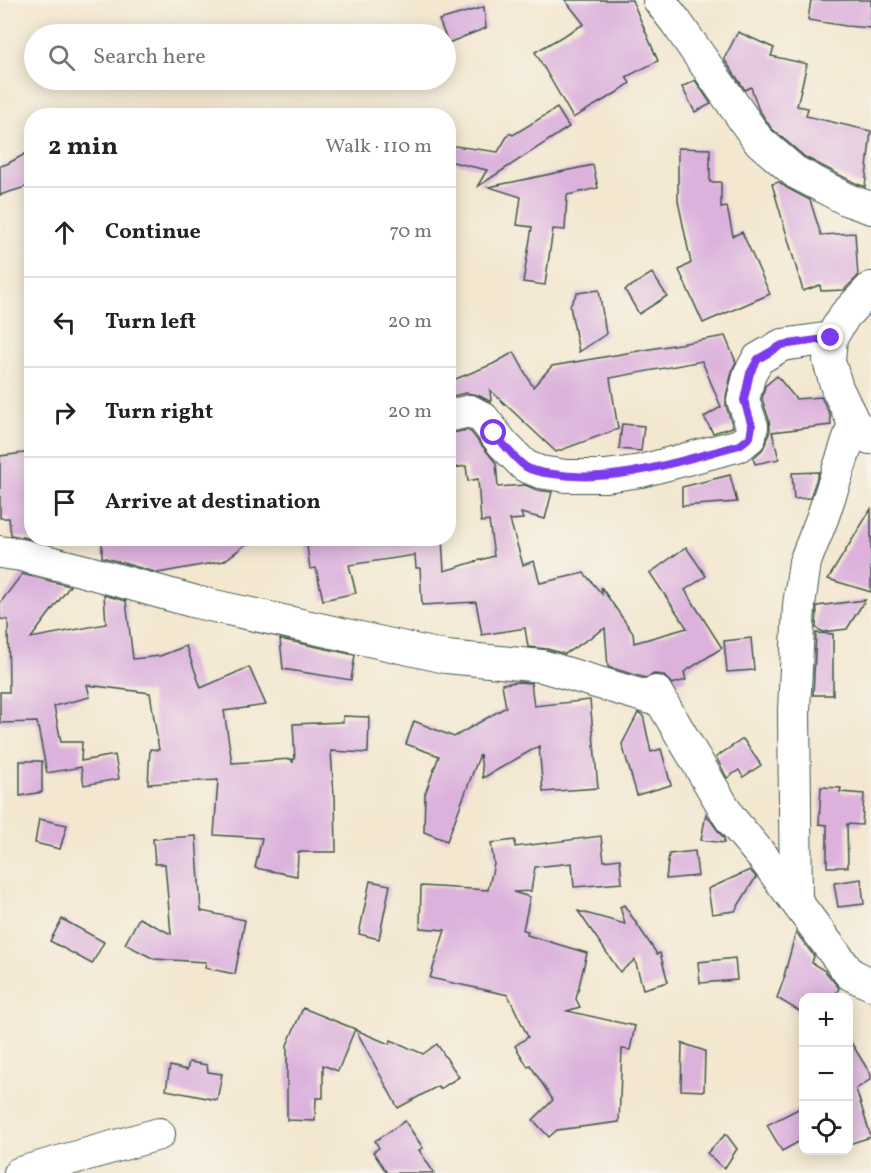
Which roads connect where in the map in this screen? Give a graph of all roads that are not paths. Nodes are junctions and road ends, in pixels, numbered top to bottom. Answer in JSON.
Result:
{"nodes":[{"id":1,"x":659,"y":0,"type":"edge"},
{"id":2,"x":871,"y":208,"type":"edge"},
{"id":3,"x":871,"y":288,"type":"edge"},
{"id":4,"x":831,"y":338,"type":"junction"},
{"id":5,"x":456,"y":414,"type":"edge"},
{"id":6,"x":862,"y":431,"type":"edge"},
{"id":7,"x":0,"y":552,"type":"edge"},
{"id":8,"x":796,"y":901,"type":"junction"},
{"id":9,"x":871,"y":984,"type":"edge"},
{"id":10,"x":159,"y":1134,"type":"dead end"},
{"id":11,"x":20,"y":1173,"type":"edge"}],
"edges":[{"from":1,"to":2,"type":"street"},
{"from":3,"to":4,"type":"street"},
{"from":4,"to":5,"type":"street"},
{"from":4,"to":6,"type":"street"},
{"from":6,"to":8,"type":"street"},
{"from":7,"to":8,"type":"street"},
{"from":8,"to":9,"type":"street"},
{"from":10,"to":11,"type":"street"}]}
